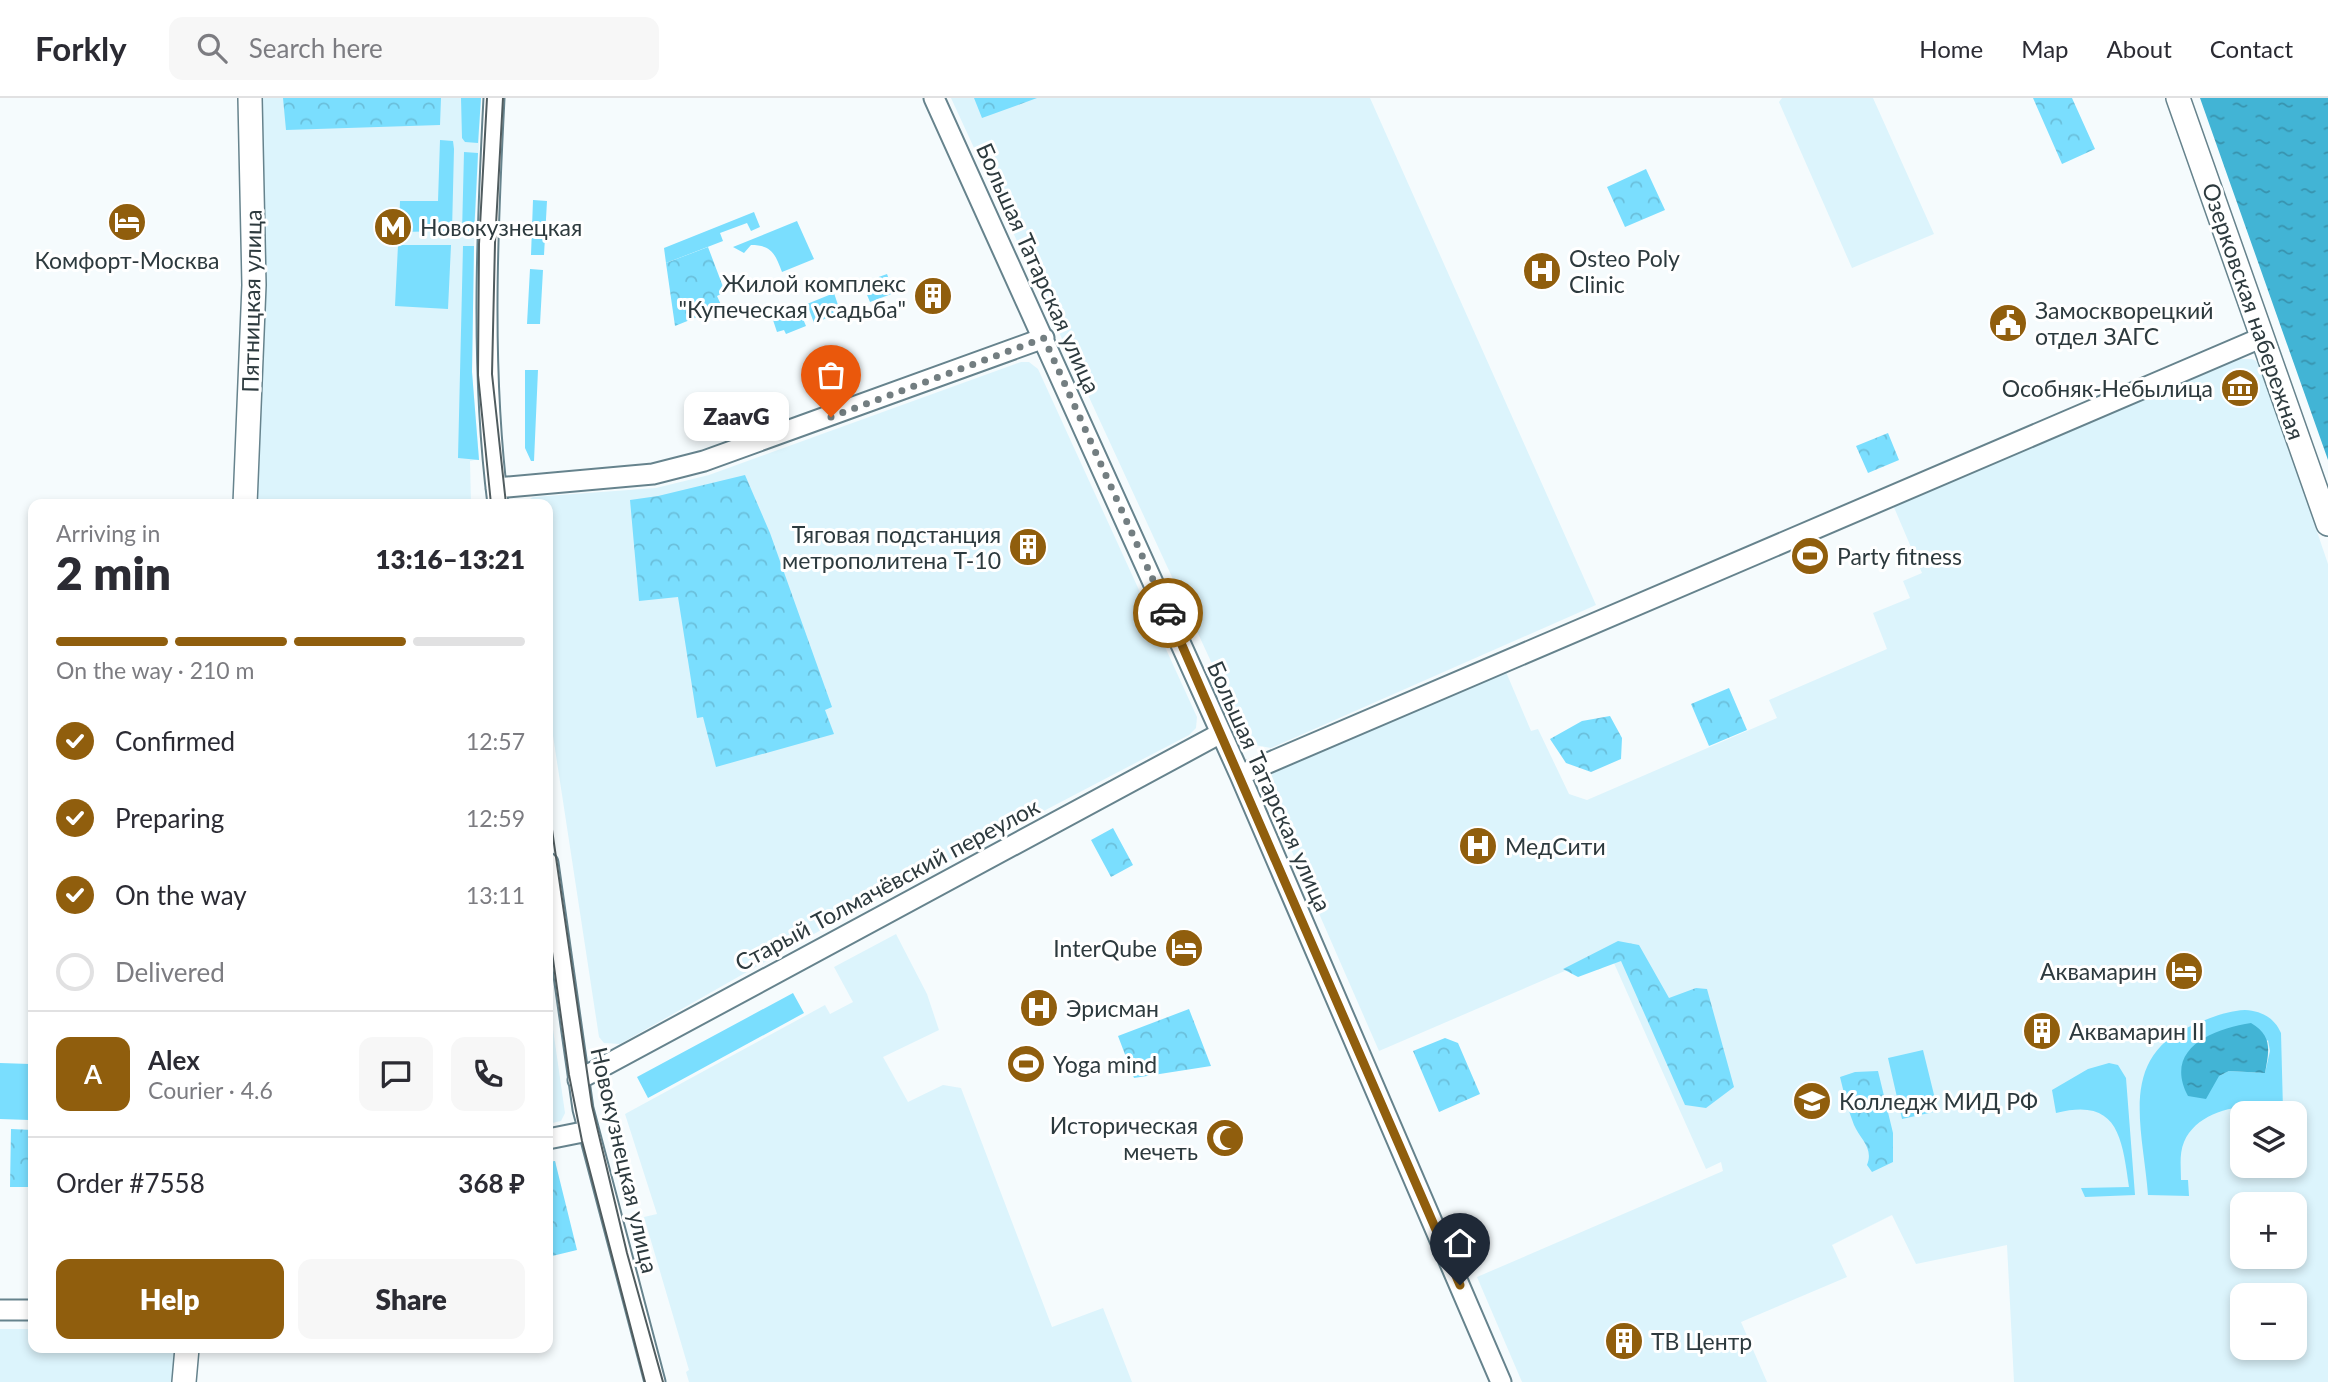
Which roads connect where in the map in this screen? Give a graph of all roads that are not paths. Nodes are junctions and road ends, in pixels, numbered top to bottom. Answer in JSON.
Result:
{"nodes":[{"id":1,"x":250,"y":98,"type":"edge"},
{"id":2,"x":494,"y":98,"type":"edge"},
{"id":3,"x":934,"y":98,"type":"edge"},
{"id":4,"x":2178,"y":98,"type":"edge"},
{"id":5,"x":2263,"y":337,"type":"junction"},
{"id":6,"x":1044,"y":338,"type":"junction"},
{"id":7,"x":497,"y":496,"type":"edge"},
{"id":8,"x":246,"y":499,"type":"edge"},
{"id":9,"x":2328,"y":524,"type":"edge"},
{"id":10,"x":1221,"y":733,"type":"junction"},
{"id":11,"x":1240,"y":775,"type":"junction"},
{"id":12,"x":553,"y":899,"type":"edge"},
{"id":13,"x":578,"y":1080,"type":"junction"},
{"id":14,"x":588,"y":1130,"type":"junction"},
{"id":15,"x":553,"y":1138,"type":"edge"},
{"id":16,"x":0,"y":1310,"type":"edge"},
{"id":17,"x":28,"y":1310,"type":"edge"},
{"id":18,"x":187,"y":1353,"type":"edge"},
{"id":19,"x":184,"y":1382,"type":"edge"},
{"id":20,"x":655,"y":1382,"type":"edge"},
{"id":21,"x":1501,"y":1382,"type":"edge"}],
"edges":[{"from":1,"to":8,"type":"street","name":"Пятницкая улица"},
{"from":2,"to":7,"type":"street"},
{"from":3,"to":6,"type":"street","name":"Большая Татарская улица"},
{"from":4,"to":5,"type":"street","name":"Озерковская набережная"},
{"from":5,"to":9,"type":"street","name":"Озерковская набережная"},
{"from":5,"to":11,"type":"street"},
{"from":6,"to":7,"type":"street"},
{"from":6,"to":10,"type":"street","name":"Большая Татарская улица"},
{"from":10,"to":11,"type":"street","name":"Большая Татарская улица"},
{"from":10,"to":13,"type":"street","name":"Старый Толмачёвский переулок"},
{"from":11,"to":21,"type":"street","name":"Большая Татарская улица"},
{"from":12,"to":13,"type":"street","name":"Новокузнецкая улица"},
{"from":13,"to":14,"type":"street","name":"Новокузнецкая улица"},
{"from":14,"to":15,"type":"street"},
{"from":14,"to":20,"type":"street","name":"Новокузнецкая улица"},
{"from":16,"to":17,"type":"street"},
{"from":18,"to":19,"type":"street"}]}
